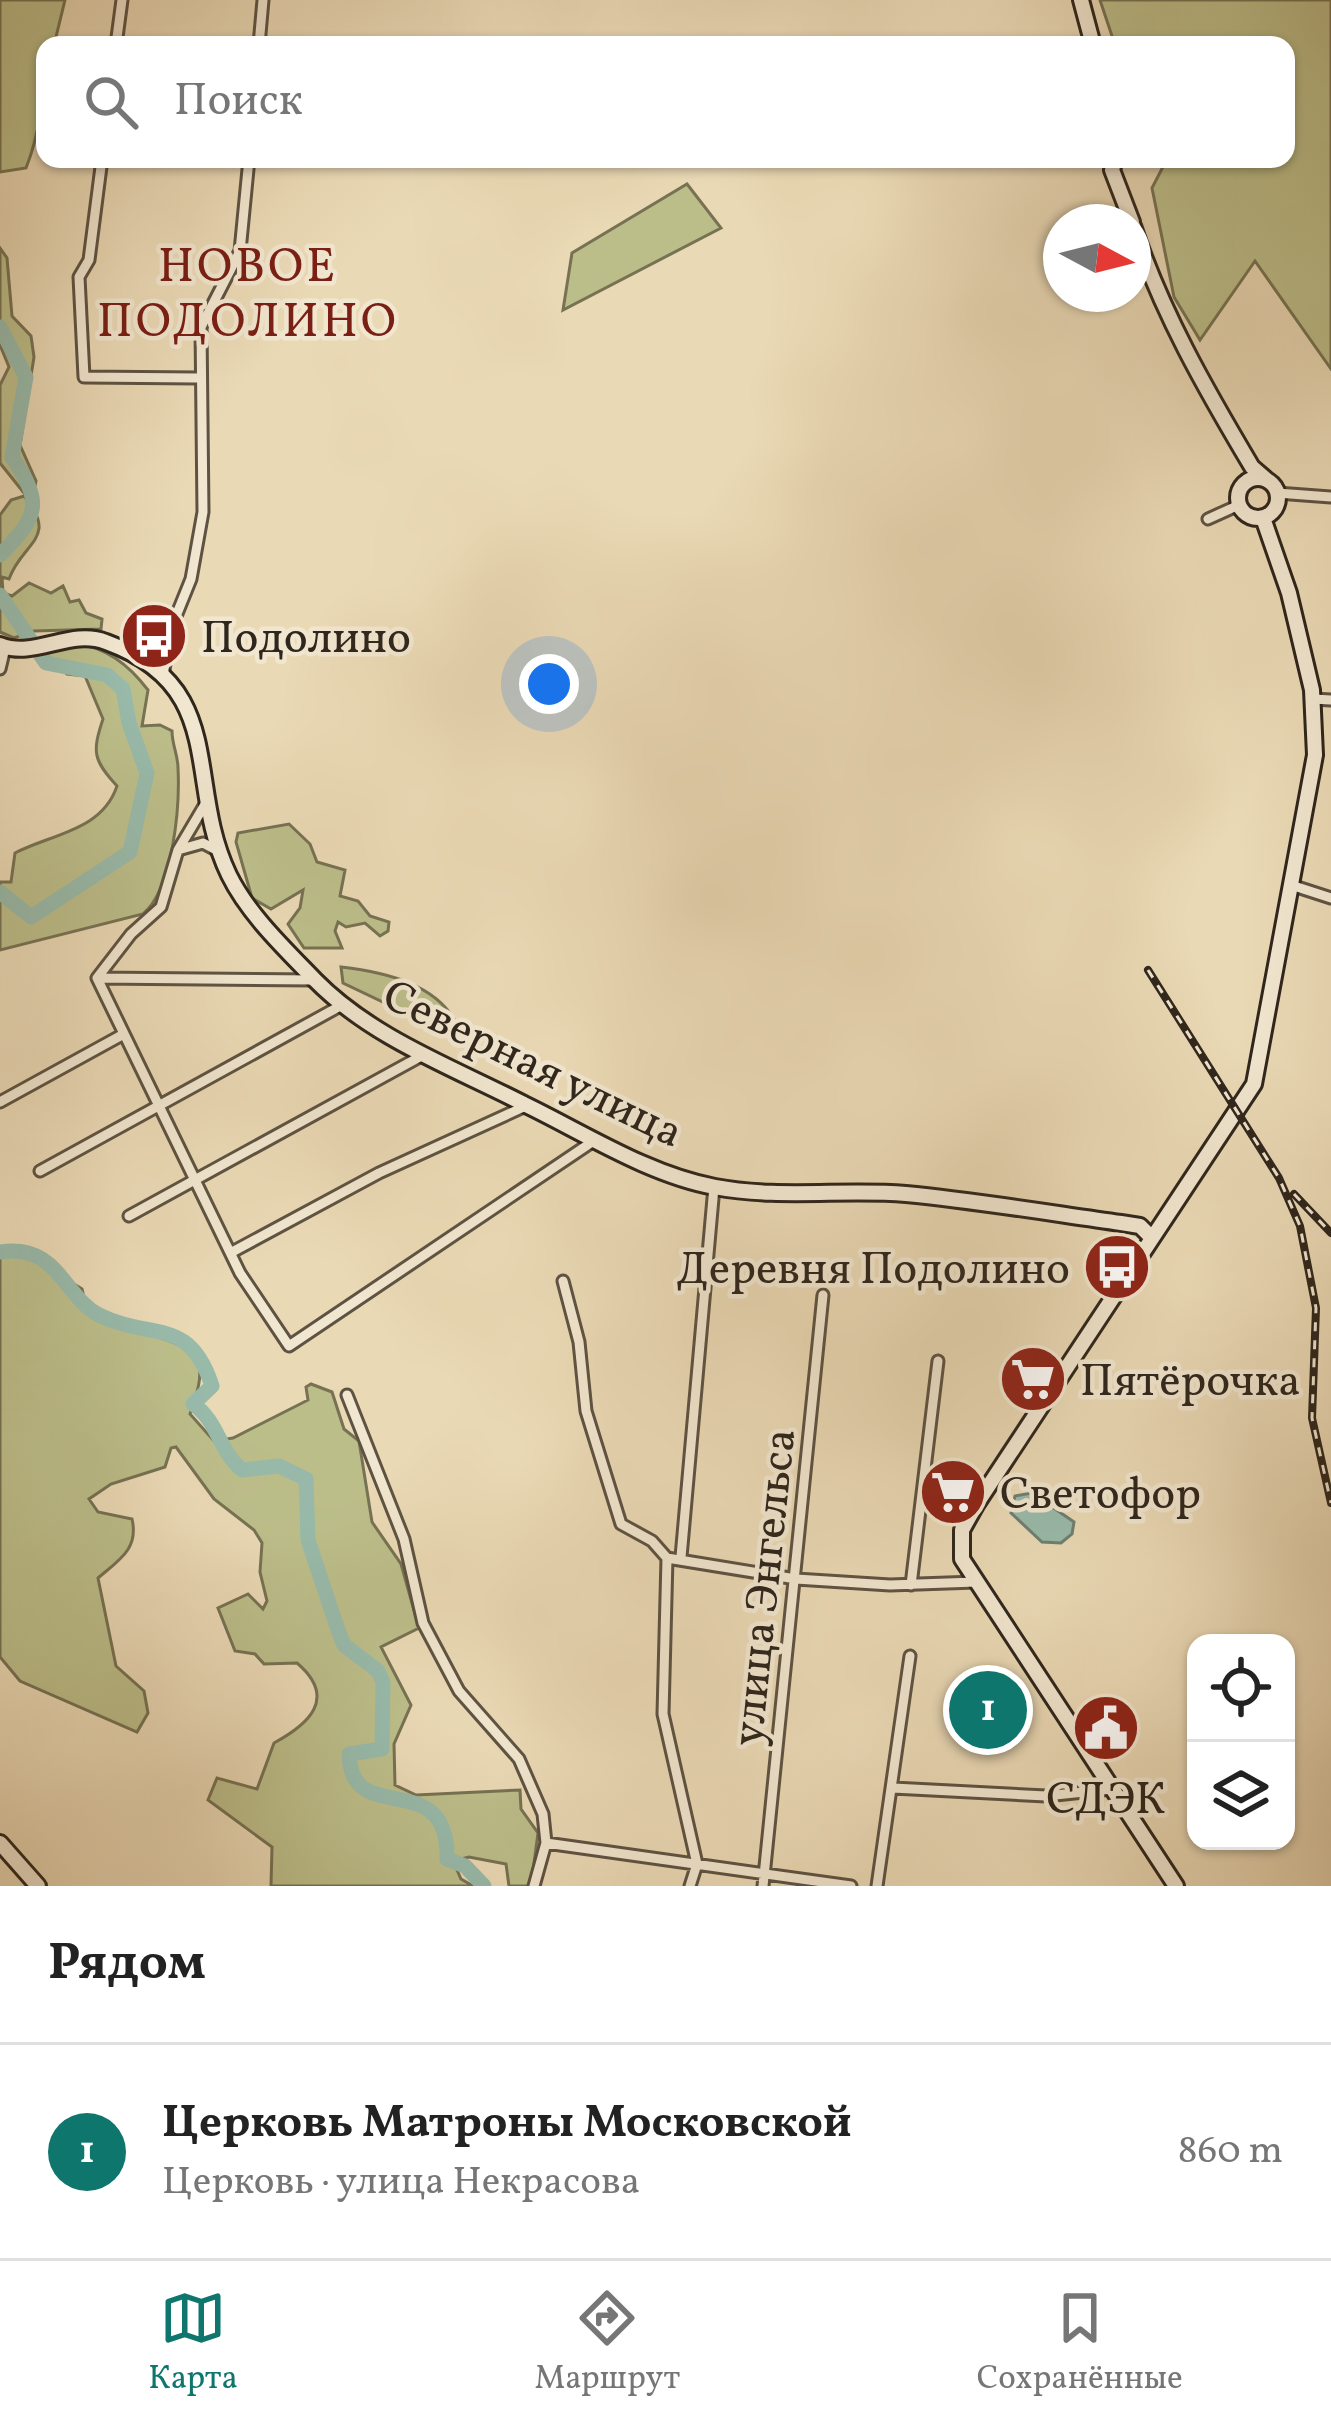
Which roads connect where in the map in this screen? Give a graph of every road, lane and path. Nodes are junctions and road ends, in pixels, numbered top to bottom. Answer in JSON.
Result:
{"nodes":[{"id":1,"x":122,"y":0,"type":"edge"},
{"id":2,"x":263,"y":0,"type":"edge"},
{"id":3,"x":1081,"y":0,"type":"edge"},
{"id":4,"x":117,"y":36,"type":"edge"},
{"id":5,"x":260,"y":36,"type":"edge"},
{"id":6,"x":1091,"y":36,"type":"edge"},
{"id":7,"x":101,"y":168,"type":"edge"},
{"id":8,"x":248,"y":168,"type":"edge"},
{"id":9,"x":1113,"y":168,"type":"edge"},
{"id":10,"x":1125,"y":204,"type":"edge"},
{"id":11,"x":1151,"y":282,"type":"edge"},
{"id":12,"x":198,"y":378,"type":"junction"},
{"id":13,"x":1242,"y":450,"type":"junction"},
{"id":14,"x":1267,"y":480,"type":"junction"},
{"id":15,"x":1244,"y":483,"type":"junction"},
{"id":16,"x":1277,"y":493,"type":"junction"},
{"id":17,"x":1331,"y":497,"type":"edge"},
{"id":18,"x":1238,"y":506,"type":"junction"},
{"id":19,"x":1263,"y":518,"type":"junction"},
{"id":20,"x":1208,"y":519,"type":"dead end"},
{"id":21,"x":170,"y":638,"type":"junction"},
{"id":22,"x":2,"y":646,"type":"edge"},
{"id":23,"x":135,"y":658,"type":"junction"},
{"id":24,"x":0,"y":669,"type":"edge"},
{"id":25,"x":163,"y":675,"type":"junction"},
{"id":26,"x":1313,"y":699,"type":"junction"},
{"id":27,"x":1331,"y":700,"type":"edge"},
{"id":28,"x":207,"y":802,"type":"junction"},
{"id":29,"x":178,"y":850,"type":"junction"},
{"id":30,"x":220,"y":852,"type":"junction"},
{"id":31,"x":1294,"y":886,"type":"junction"},
{"id":32,"x":1331,"y":898,"type":"edge"},
{"id":33,"x":97,"y":978,"type":"junction"},
{"id":34,"x":315,"y":980,"type":"junction"},
{"id":35,"x":341,"y":1005,"type":"junction"},
{"id":36,"x":122,"y":1035,"type":"junction"},
{"id":37,"x":425,"y":1054,"type":"junction"},
{"id":38,"x":0,"y":1102,"type":"edge"},
{"id":39,"x":528,"y":1105,"type":"junction"},
{"id":40,"x":159,"y":1106,"type":"junction"},
{"id":41,"x":596,"y":1140,"type":"junction"},
{"id":42,"x":40,"y":1171,"type":"dead end"},
{"id":43,"x":198,"y":1178,"type":"junction"},
{"id":44,"x":714,"y":1187,"type":"junction"},
{"id":45,"x":129,"y":1216,"type":"dead end"},
{"id":46,"x":1151,"y":1238,"type":"junction"},
{"id":47,"x":234,"y":1251,"type":"junction"},
{"id":48,"x":562,"y":1281,"type":"dead end"},
{"id":49,"x":824,"y":1294,"type":"dead end"},
{"id":50,"x":938,"y":1361,"type":"dead end"},
{"id":51,"x":346,"y":1395,"type":"dead end"},
{"id":52,"x":681,"y":1557,"type":"junction"},
{"id":53,"x":667,"y":1558,"type":"junction"},
{"id":54,"x":796,"y":1579,"type":"junction"},
{"id":55,"x":976,"y":1582,"type":"junction"},
{"id":56,"x":910,"y":1585,"type":"junction"},
{"id":57,"x":910,"y":1656,"type":"dead end"},
{"id":58,"x":892,"y":1789,"type":"junction"},
{"id":59,"x":1112,"y":1790,"type":"junction"},
{"id":60,"x":0,"y":1843,"type":"edge"},
{"id":61,"x":546,"y":1844,"type":"junction"},
{"id":62,"x":698,"y":1864,"type":"junction"},
{"id":63,"x":766,"y":1872,"type":"junction"},
{"id":64,"x":38,"y":1886,"type":"edge"},
{"id":65,"x":534,"y":1886,"type":"edge"},
{"id":66,"x":690,"y":1886,"type":"edge"},
{"id":67,"x":763,"y":1886,"type":"edge"},
{"id":68,"x":851,"y":1886,"type":"edge"},
{"id":69,"x":877,"y":1886,"type":"edge"},
{"id":70,"x":1176,"y":1886,"type":"edge"}],
"edges":[{"from":1,"to":4,"type":"street"},
{"from":2,"to":5,"type":"street"},
{"from":3,"to":6,"type":"street"},
{"from":7,"to":12,"type":"street"},
{"from":8,"to":12,"type":"street"},
{"from":9,"to":10,"type":"street"},
{"from":11,"to":13,"type":"street"},
{"from":12,"to":21,"type":"street"},
{"from":13,"to":14,"type":"street"},
{"from":13,"to":15,"type":"street"},
{"from":14,"to":15,"type":"street"},
{"from":14,"to":16,"type":"street"},
{"from":15,"to":18,"type":"street"},
{"from":16,"to":17,"type":"street"},
{"from":16,"to":19,"type":"street"},
{"from":18,"to":19,"type":"street"},
{"from":18,"to":20,"type":"street"},
{"from":19,"to":26,"type":"street"},
{"from":21,"to":23,"type":"street"},
{"from":21,"to":25,"type":"street"},
{"from":22,"to":23,"type":"street","name":"Северная улица"},
{"from":22,"to":24,"type":"street"},
{"from":23,"to":25,"type":"street","name":"Северная улица"},
{"from":25,"to":28,"type":"street","name":"Северная улица"},
{"from":26,"to":27,"type":"street"},
{"from":26,"to":31,"type":"street"},
{"from":28,"to":29,"type":"street"},
{"from":28,"to":30,"type":"street","name":"Северная улица"},
{"from":29,"to":30,"type":"street"},
{"from":29,"to":33,"type":"street"},
{"from":30,"to":34,"type":"street","name":"Северная улица"},
{"from":31,"to":32,"type":"street"},
{"from":31,"to":46,"type":"street"},
{"from":33,"to":34,"type":"street"},
{"from":33,"to":36,"type":"street"},
{"from":34,"to":35,"type":"street","name":"Северная улица"},
{"from":35,"to":37,"type":"street","name":"Северная улица"},
{"from":35,"to":40,"type":"street"},
{"from":36,"to":38,"type":"street"},
{"from":36,"to":40,"type":"street"},
{"from":37,"to":39,"type":"street","name":"Северная улица"},
{"from":37,"to":43,"type":"street"},
{"from":39,"to":41,"type":"street","name":"Северная улица"},
{"from":39,"to":47,"type":"street"},
{"from":40,"to":42,"type":"street"},
{"from":40,"to":43,"type":"street"},
{"from":41,"to":44,"type":"street","name":"Северная улица"},
{"from":41,"to":47,"type":"street"},
{"from":43,"to":45,"type":"street"},
{"from":43,"to":47,"type":"street"},
{"from":44,"to":46,"type":"street","name":"Северная улица"},
{"from":44,"to":52,"type":"street"},
{"from":46,"to":55,"type":"street"},
{"from":48,"to":53,"type":"street"},
{"from":49,"to":54,"type":"street","name":"улица Энгельса"},
{"from":50,"to":56,"type":"street"},
{"from":51,"to":61,"type":"street"},
{"from":52,"to":53,"type":"street"},
{"from":52,"to":54,"type":"street"},
{"from":53,"to":62,"type":"street"},
{"from":54,"to":56,"type":"street"},
{"from":54,"to":63,"type":"street","name":"улица Энгельса"},
{"from":55,"to":56,"type":"street"},
{"from":55,"to":59,"type":"street"},
{"from":57,"to":58,"type":"street"},
{"from":58,"to":59,"type":"street"},
{"from":58,"to":69,"type":"street"},
{"from":59,"to":70,"type":"street"},
{"from":60,"to":64,"type":"street"},
{"from":61,"to":62,"type":"street"},
{"from":61,"to":65,"type":"street"},
{"from":62,"to":63,"type":"street"},
{"from":62,"to":66,"type":"street"},
{"from":63,"to":67,"type":"street","name":"улица Энгельса"},
{"from":63,"to":68,"type":"street"}]}
